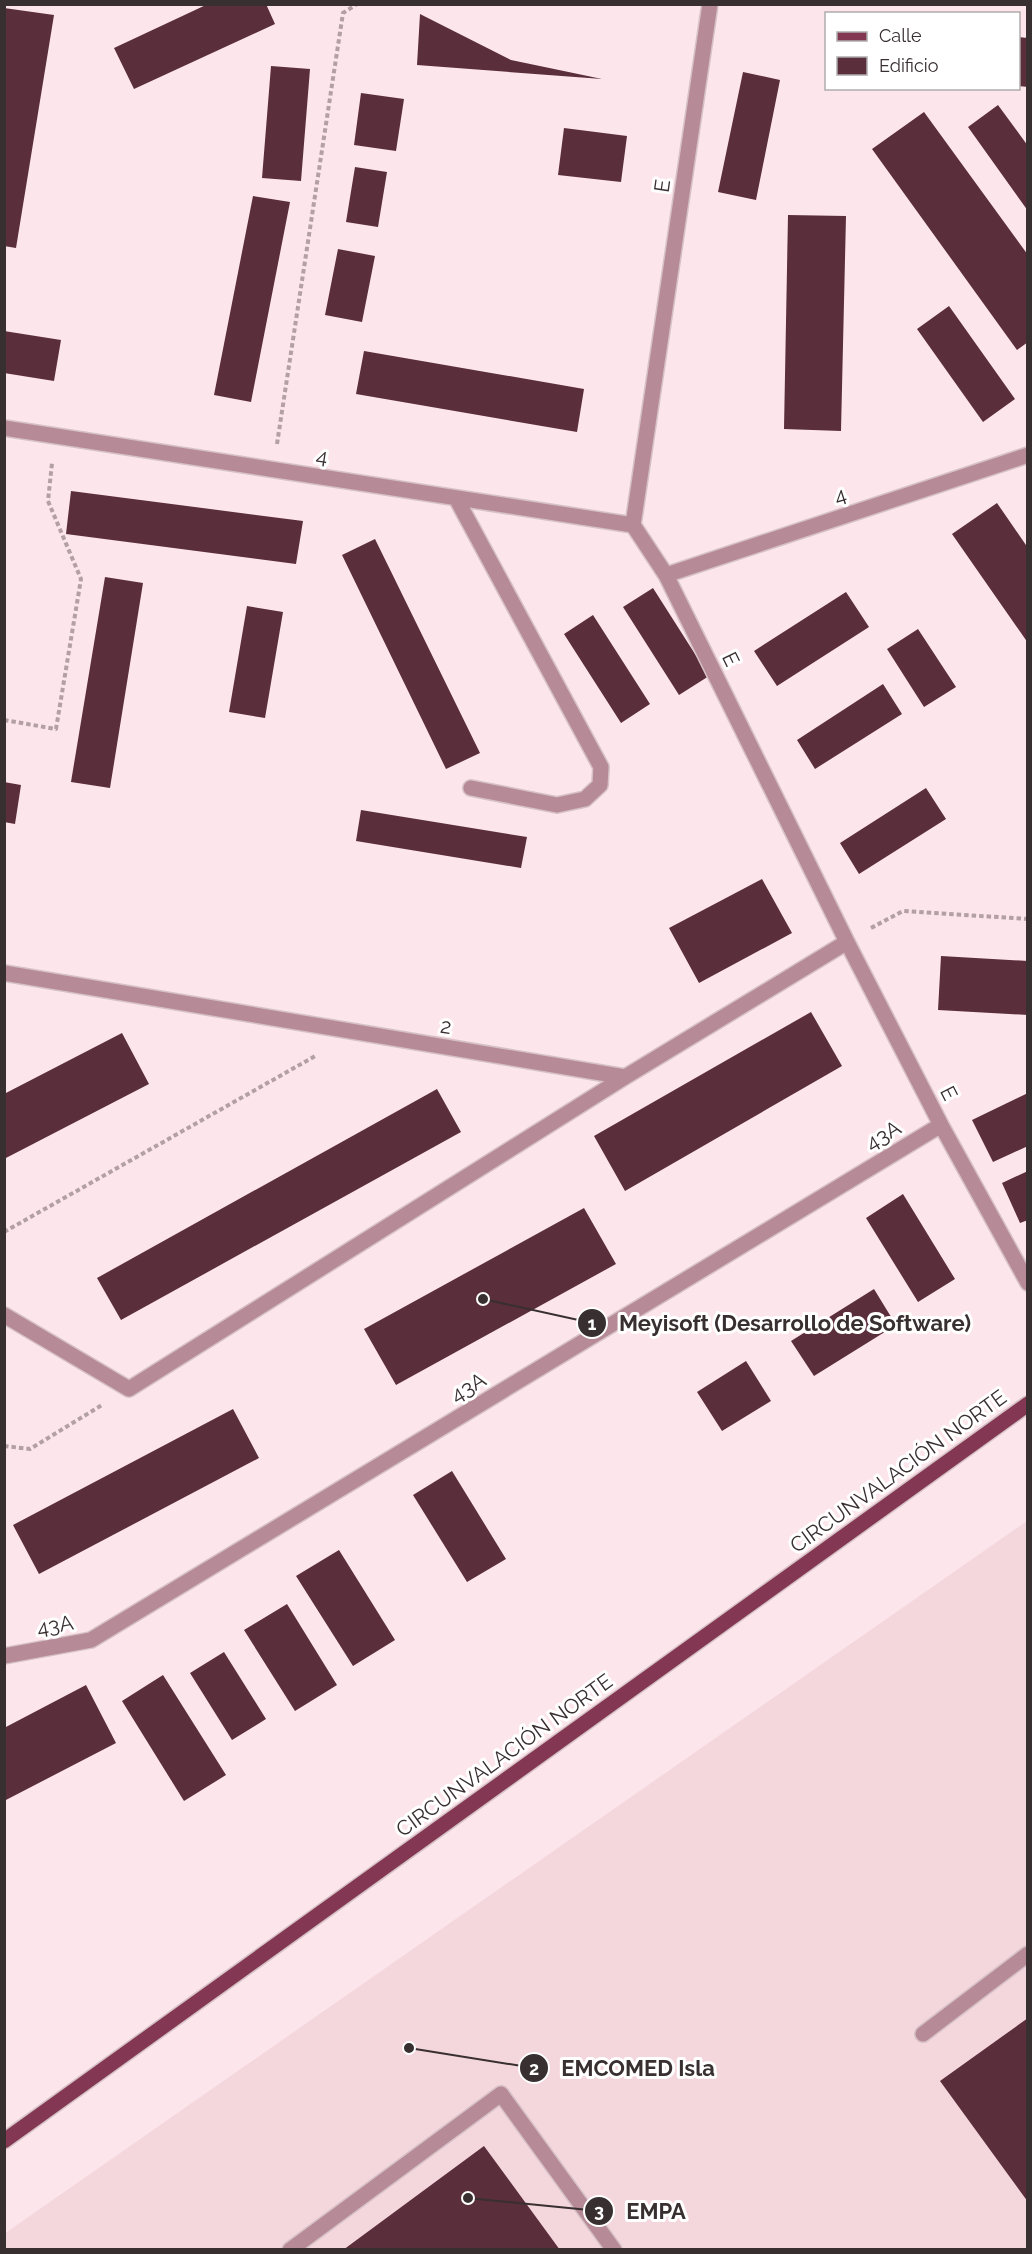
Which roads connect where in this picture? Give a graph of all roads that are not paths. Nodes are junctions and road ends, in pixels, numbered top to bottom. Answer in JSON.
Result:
{"nodes":[{"id":1,"x":710,"y":4,"type":"edge"},
{"id":2,"x":4,"y":428,"type":"edge"},
{"id":3,"x":1028,"y":455,"type":"edge"},
{"id":4,"x":456,"y":498,"type":"junction"},
{"id":5,"x":633,"y":525,"type":"junction"},
{"id":6,"x":666,"y":574,"type":"junction"},
{"id":7,"x":471,"y":788,"type":"dead end"},
{"id":8,"x":847,"y":942,"type":"junction"},
{"id":9,"x":4,"y":973,"type":"edge"},
{"id":10,"x":625,"y":1077,"type":"junction"},
{"id":11,"x":941,"y":1125,"type":"junction"},
{"id":12,"x":1028,"y":1283,"type":"edge"},
{"id":13,"x":4,"y":1314,"type":"edge"},
{"id":14,"x":1028,"y":1404,"type":"edge"},
{"id":15,"x":4,"y":1656,"type":"edge"},
{"id":16,"x":1028,"y":1954,"type":"edge"},
{"id":17,"x":923,"y":2034,"type":"dead end"},
{"id":18,"x":4,"y":2141,"type":"edge"},
{"id":19,"x":290,"y":2250,"type":"edge"},
{"id":20,"x":614,"y":2250,"type":"edge"}],
"edges":[{"from":1,"to":5,"type":"street","name":"E"},
{"from":2,"to":4,"type":"street","name":"4"},
{"from":3,"to":6,"type":"street","name":"4"},
{"from":4,"to":5,"type":"street","name":"4"},
{"from":4,"to":7,"type":"street"},
{"from":5,"to":6,"type":"street","name":"E"},
{"from":6,"to":8,"type":"street","name":"E"},
{"from":8,"to":10,"type":"street"},
{"from":8,"to":11,"type":"street","name":"E"},
{"from":9,"to":10,"type":"street","name":"2"},
{"from":10,"to":13,"type":"street"},
{"from":11,"to":12,"type":"street","name":"E"},
{"from":11,"to":15,"type":"street","name":"43A"},
{"from":14,"to":18,"type":"main road","name":"CIRCUNVALACIÓN NORTE"},
{"from":16,"to":17,"type":"street"},
{"from":19,"to":20,"type":"street"}]}
